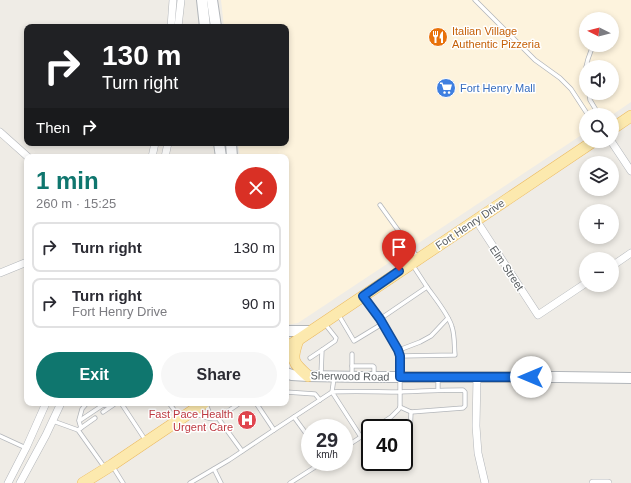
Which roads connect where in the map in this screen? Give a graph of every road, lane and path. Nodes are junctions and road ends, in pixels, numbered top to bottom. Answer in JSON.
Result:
{"nodes":[{"id":1,"x":174,"y":0,"type":"edge"},
{"id":2,"x":182,"y":0,"type":"edge"},
{"id":3,"x":202,"y":0,"type":"edge"},
{"id":4,"x":212,"y":0,"type":"edge"},
{"id":5,"x":475,"y":0,"type":"edge"},
{"id":6,"x":171,"y":24,"type":"edge"},
{"id":7,"x":178,"y":24,"type":"edge"},
{"id":8,"x":205,"y":24,"type":"edge"},
{"id":9,"x":216,"y":24,"type":"edge"},
{"id":10,"x":583,"y":108,"type":"edge"},
{"id":11,"x":631,"y":116,"type":"edge"},
{"id":12,"x":619,"y":124,"type":"edge"},
{"id":13,"x":0,"y":132,"type":"edge"},
{"id":14,"x":584,"y":148,"type":"edge"},
{"id":15,"x":616,"y":148,"type":"edge"},
{"id":16,"x":25,"y":154,"type":"edge"},
{"id":17,"x":631,"y":171,"type":"edge"},
{"id":18,"x":380,"y":205,"type":"dead end"},
{"id":19,"x":476,"y":220,"type":"junction"},
{"id":20,"x":631,"y":253,"type":"edge"},
{"id":21,"x":415,"y":261,"type":"junction"},
{"id":22,"x":619,"y":261,"type":"edge"},
{"id":23,"x":24,"y":263,"type":"edge"},
{"id":24,"x":1,"y":271,"type":"edge"},
{"id":25,"x":427,"y":286,"type":"junction"},
{"id":26,"x":579,"y":288,"type":"edge"},
{"id":27,"x":363,"y":296,"type":"junction"},
{"id":28,"x":337,"y":314,"type":"junction"},
{"id":29,"x":448,"y":318,"type":"junction"},
{"id":30,"x":380,"y":319,"type":"junction"},
{"id":31,"x":324,"y":322,"type":"junction"},
{"id":32,"x":382,"y":324,"type":"junction"},
{"id":33,"x":289,"y":331,"type":"edge"},
{"id":34,"x":311,"y":331,"type":"junction"},
{"id":35,"x":298,"y":340,"type":"junction"},
{"id":36,"x":289,"y":346,"type":"edge"},
{"id":37,"x":322,"y":350,"type":"junction"},
{"id":38,"x":398,"y":350,"type":"junction"},
{"id":39,"x":352,"y":354,"type":"dead end"},
{"id":40,"x":400,"y":356,"type":"junction"},
{"id":41,"x":310,"y":358,"type":"dead end"},
{"id":42,"x":352,"y":366,"type":"junction"},
{"id":43,"x":289,"y":374,"type":"edge"},
{"id":44,"x":308,"y":376,"type":"junction"},
{"id":45,"x":321,"y":376,"type":"junction"},
{"id":46,"x":334,"y":377,"type":"junction"},
{"id":47,"x":352,"y":377,"type":"junction"},
{"id":48,"x":374,"y":377,"type":"junction"},
{"id":49,"x":400,"y":377,"type":"junction"},
{"id":50,"x":438,"y":377,"type":"junction"},
{"id":51,"x":476,"y":377,"type":"junction"},
{"id":52,"x":631,"y":378,"type":"edge"},
{"id":53,"x":438,"y":390,"type":"junction"},
{"id":54,"x":289,"y":392,"type":"edge"},
{"id":55,"x":332,"y":392,"type":"junction"},
{"id":56,"x":400,"y":392,"type":"junction"},
{"id":57,"x":320,"y":400,"type":"junction"},
{"id":58,"x":45,"y":406,"type":"edge"},
{"id":59,"x":57,"y":406,"type":"edge"},
{"id":60,"x":84,"y":406,"type":"edge"},
{"id":61,"x":102,"y":406,"type":"edge"},
{"id":62,"x":111,"y":406,"type":"edge"},
{"id":63,"x":123,"y":406,"type":"edge"},
{"id":64,"x":171,"y":406,"type":"edge"},
{"id":65,"x":199,"y":406,"type":"edge"},
{"id":66,"x":236,"y":406,"type":"edge"},
{"id":67,"x":258,"y":406,"type":"edge"},
{"id":68,"x":400,"y":407,"type":"junction"},
{"id":69,"x":103,"y":412,"type":"dead end"},
{"id":70,"x":411,"y":412,"type":"junction"},
{"id":71,"x":294,"y":416,"type":"junction"},
{"id":72,"x":95,"y":418,"type":"dead end"},
{"id":73,"x":209,"y":418,"type":"junction"},
{"id":74,"x":218,"y":418,"type":"junction"},
{"id":75,"x":180,"y":419,"type":"junction"},
{"id":76,"x":388,"y":419,"type":"edge"},
{"id":77,"x":411,"y":419,"type":"edge"},
{"id":78,"x":53,"y":421,"type":"junction"},
{"id":79,"x":79,"y":421,"type":"junction"},
{"id":80,"x":301,"y":426,"type":"edge"},
{"id":81,"x":79,"y":429,"type":"junction"},
{"id":82,"x":274,"y":430,"type":"junction"},
{"id":83,"x":0,"y":436,"type":"edge"},
{"id":84,"x":361,"y":437,"type":"joint"},
{"id":85,"x":147,"y":442,"type":"junction"},
{"id":86,"x":353,"y":442,"type":"edge"},
{"id":87,"x":26,"y":448,"type":"junction"},
{"id":88,"x":242,"y":452,"type":"junction"},
{"id":89,"x":109,"y":467,"type":"junction"},
{"id":90,"x":214,"y":469,"type":"junction"},
{"id":91,"x":309,"y":471,"type":"edge"},
{"id":92,"x":8,"y":483,"type":"edge"},
{"id":93,"x":20,"y":483,"type":"edge"},
{"id":94,"x":83,"y":483,"type":"edge"},
{"id":95,"x":123,"y":483,"type":"edge"},
{"id":96,"x":190,"y":483,"type":"edge"},
{"id":97,"x":221,"y":483,"type":"edge"},
{"id":98,"x":290,"y":483,"type":"edge"},
{"id":99,"x":485,"y":483,"type":"edge"},
{"id":100,"x":593,"y":483,"type":"edge"},
{"id":101,"x":608,"y":483,"type":"edge"}],
"edges":[{"from":1,"to":6,"type":"street"},
{"from":2,"to":7,"type":"street"},
{"from":3,"to":8,"type":"street"},
{"from":4,"to":9,"type":"street"},
{"from":5,"to":10,"type":"lane"},
{"from":11,"to":12,"type":"main road"},
{"from":13,"to":16,"type":"street"},
{"from":14,"to":19,"type":"main road","name":"Fort Henry Drive"},
{"from":15,"to":17,"type":"street"},
{"from":18,"to":21,"type":"lane"},
{"from":19,"to":21,"type":"main road","name":"Fort Henry Drive"},
{"from":19,"to":26,"type":"street","name":"Elm Street"},
{"from":20,"to":22,"type":"street"},
{"from":21,"to":25,"type":"lane"},
{"from":21,"to":27,"type":"main road","name":"Fort Henry Drive"},
{"from":23,"to":24,"type":"street"},
{"from":25,"to":29,"type":"lane"},
{"from":25,"to":30,"type":"lane"},
{"from":27,"to":28,"type":"main road","name":"Fort Henry Drive"},
{"from":27,"to":30,"type":"lane"},
{"from":28,"to":31,"type":"main road","name":"Fort Henry Drive"},
{"from":28,"to":32,"type":"lane"},
{"from":29,"to":38,"type":"lane"},
{"from":29,"to":40,"type":"lane"},
{"from":30,"to":32,"type":"lane"},
{"from":31,"to":34,"type":"main road","name":"Fort Henry Drive"},
{"from":31,"to":37,"type":"lane"},
{"from":32,"to":38,"type":"lane"},
{"from":33,"to":34,"type":"street"},
{"from":34,"to":35,"type":"main road","name":"Fort Henry Drive"},
{"from":35,"to":36,"type":"main road","name":"Fort Henry Drive"},
{"from":35,"to":44,"type":"main road"},
{"from":37,"to":41,"type":"lane"},
{"from":37,"to":45,"type":"lane"},
{"from":38,"to":40,"type":"lane"},
{"from":39,"to":42,"type":"lane"},
{"from":40,"to":49,"type":"lane"},
{"from":42,"to":47,"type":"lane"},
{"from":42,"to":48,"type":"lane"},
{"from":43,"to":44,"type":"street","name":"Sherwood Road"},
{"from":44,"to":45,"type":"street","name":"Sherwood Road"},
{"from":45,"to":46,"type":"street","name":"Sherwood Road"},
{"from":46,"to":47,"type":"street","name":"Sherwood Road"},
{"from":46,"to":55,"type":"lane"},
{"from":47,"to":48,"type":"street","name":"Sherwood Road"},
{"from":48,"to":49,"type":"street","name":"Sherwood Road"},
{"from":49,"to":50,"type":"street","name":"Sherwood Road"},
{"from":49,"to":56,"type":"lane"},
{"from":50,"to":51,"type":"street","name":"Sherwood Road"},
{"from":50,"to":53,"type":"lane"},
{"from":51,"to":52,"type":"street","name":"Sherwood Road"},
{"from":51,"to":99,"type":"street"},
{"from":53,"to":56,"type":"lane"},
{"from":53,"to":70,"type":"lane"},
{"from":54,"to":57,"type":"lane"},
{"from":55,"to":56,"type":"lane"},
{"from":55,"to":57,"type":"lane"},
{"from":55,"to":84,"type":"lane"},
{"from":56,"to":68,"type":"lane"},
{"from":57,"to":71,"type":"lane"},
{"from":58,"to":87,"type":"street"},
{"from":59,"to":78,"type":"street"},
{"from":60,"to":79,"type":"lane"},
{"from":61,"to":79,"type":"lane"},
{"from":62,"to":69,"type":"lane"},
{"from":63,"to":85,"type":"lane"},
{"from":64,"to":75,"type":"lane"},
{"from":65,"to":73,"type":"lane"},
{"from":65,"to":73,"type":"lane"},
{"from":65,"to":75,"type":"main road"},
{"from":66,"to":74,"type":"lane"},
{"from":67,"to":82,"type":"lane"},
{"from":68,"to":70,"type":"lane"},
{"from":68,"to":76,"type":"lane"},
{"from":70,"to":77,"type":"lane"},
{"from":71,"to":80,"type":"lane"},
{"from":71,"to":82,"type":"lane"},
{"from":72,"to":81,"type":"lane"},
{"from":73,"to":74,"type":"lane"},
{"from":74,"to":88,"type":"lane"},
{"from":75,"to":85,"type":"main road"},
{"from":78,"to":81,"type":"lane"},
{"from":78,"to":93,"type":"street"},
{"from":79,"to":81,"type":"lane"},
{"from":81,"to":89,"type":"lane"},
{"from":82,"to":88,"type":"lane"},
{"from":83,"to":87,"type":"lane"},
{"from":84,"to":86,"type":"lane"},
{"from":85,"to":89,"type":"main road"},
{"from":87,"to":92,"type":"street"},
{"from":88,"to":90,"type":"lane"},
{"from":89,"to":94,"type":"main road"},
{"from":89,"to":95,"type":"lane"},
{"from":90,"to":96,"type":"lane"},
{"from":90,"to":97,"type":"lane"},
{"from":91,"to":98,"type":"lane"},
{"from":100,"to":101,"type":"street"}]}
